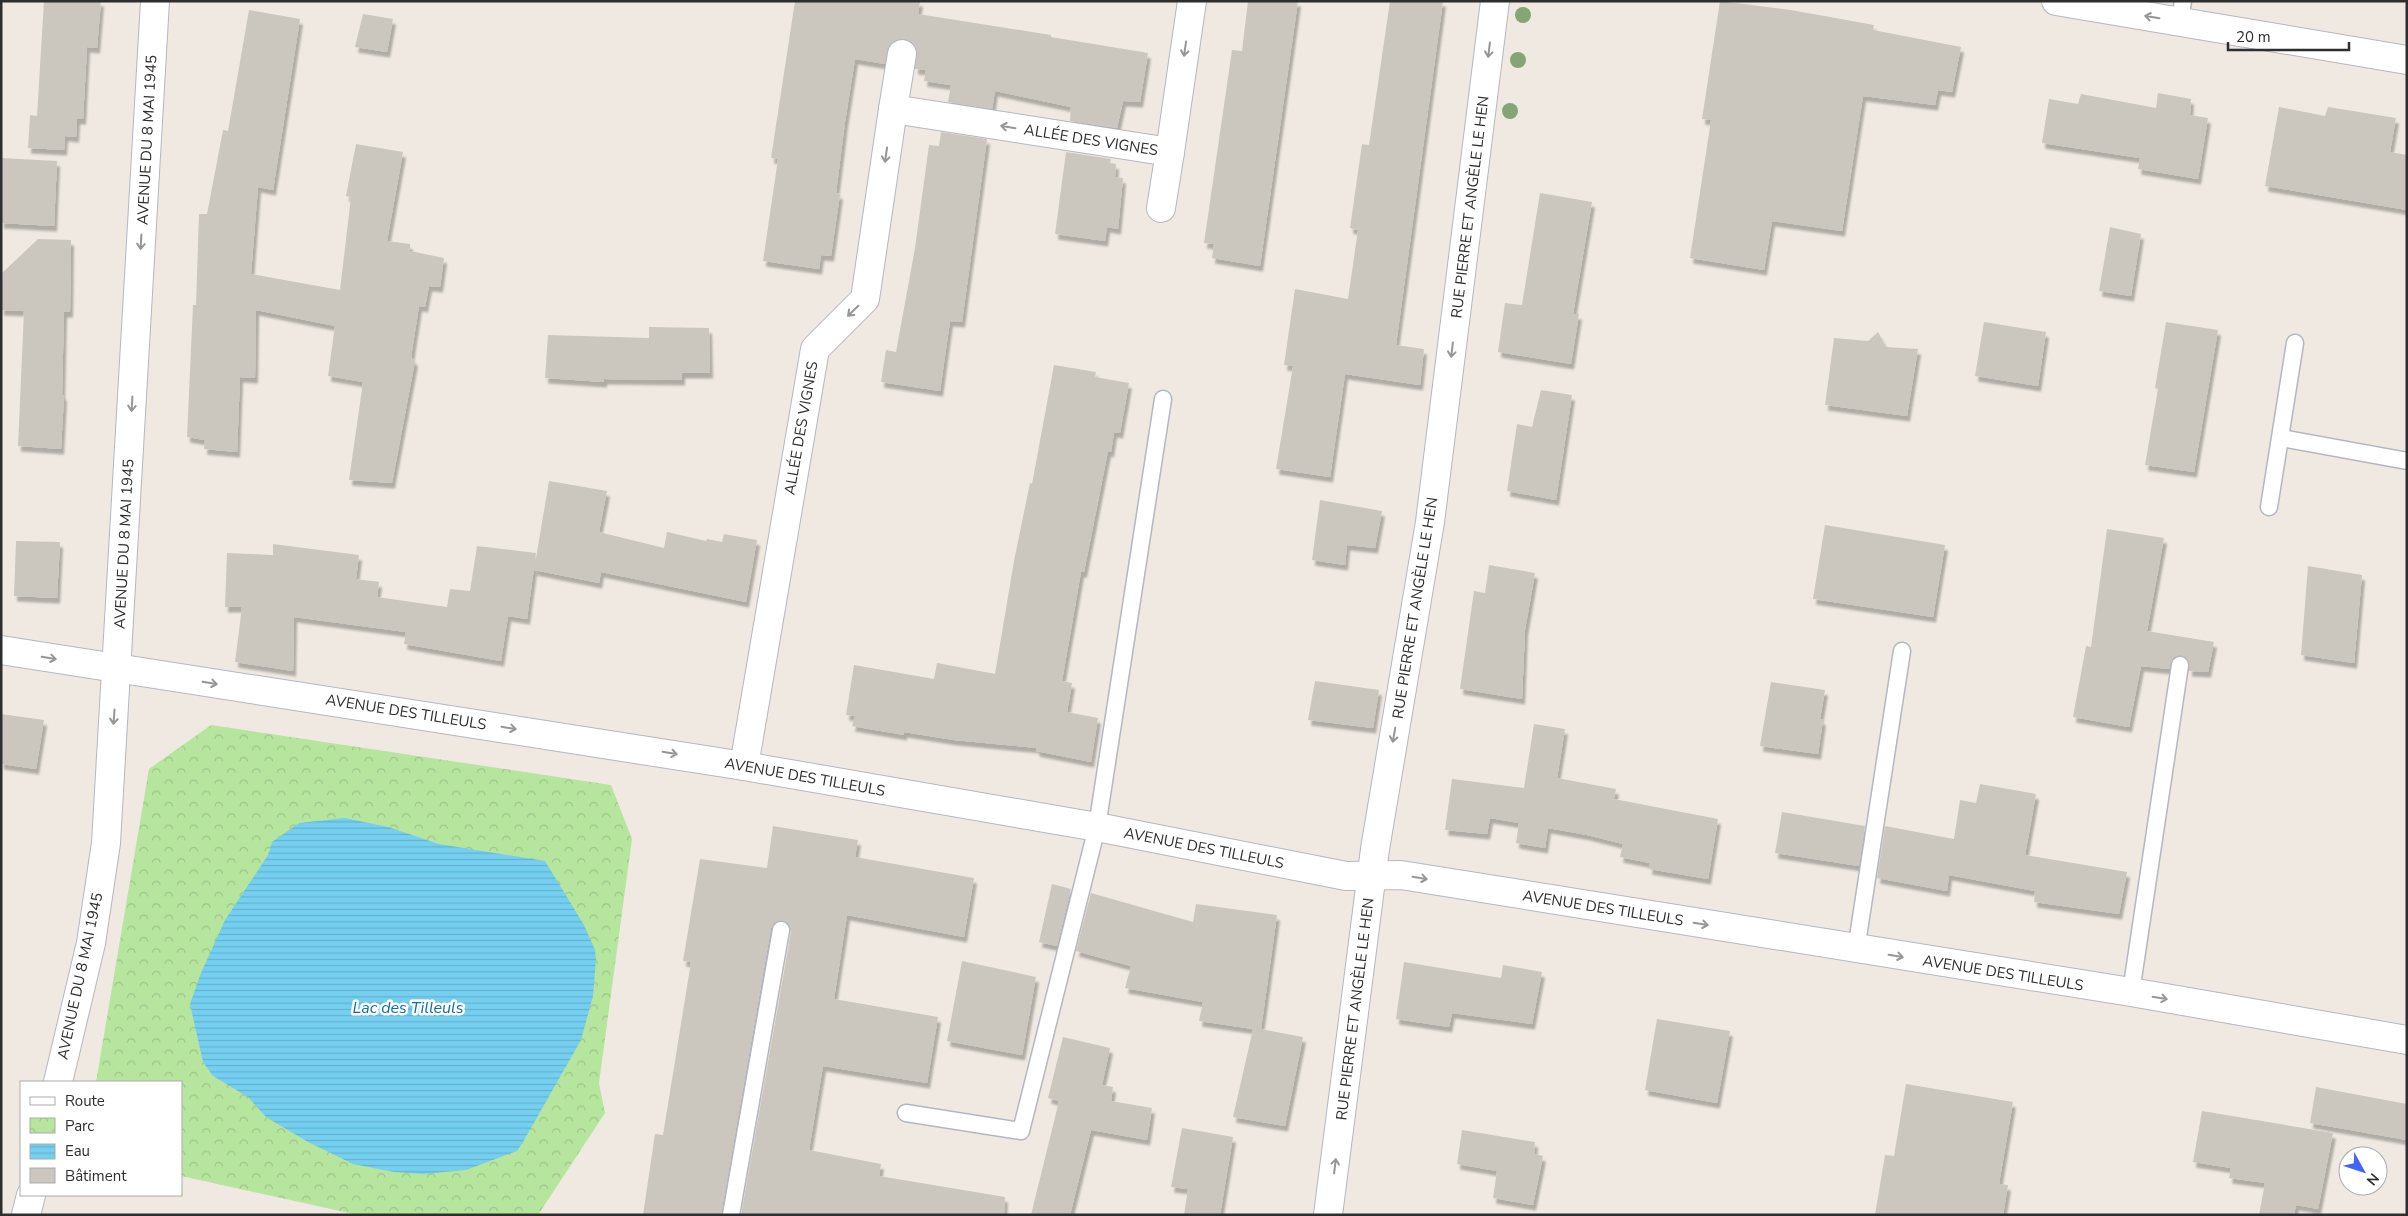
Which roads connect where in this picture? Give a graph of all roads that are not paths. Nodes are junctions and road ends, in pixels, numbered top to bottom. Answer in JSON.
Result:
{"nodes":[{"id":1,"x":155,"y":1,"type":"edge"},
{"id":2,"x":1192,"y":1,"type":"edge"},
{"id":3,"x":1495,"y":1,"type":"edge"},
{"id":4,"x":2056,"y":1,"type":"edge"},
{"id":5,"x":2182,"y":11,"type":"edge"},
{"id":6,"x":902,"y":54,"type":"dead end"},
{"id":7,"x":2407,"y":60,"type":"edge"},
{"id":8,"x":893,"y":109,"type":"junction"},
{"id":9,"x":1170,"y":152,"type":"junction"},
{"id":10,"x":1161,"y":208,"type":"dead end"},
{"id":11,"x":2294,"y":343,"type":"dead end"},
{"id":12,"x":1163,"y":399,"type":"dead end"},
{"id":13,"x":2281,"y":438,"type":"junction"},
{"id":14,"x":2407,"y":461,"type":"edge"},
{"id":15,"x":2269,"y":507,"type":"dead end"},
{"id":16,"x":1,"y":650,"type":"edge"},
{"id":17,"x":1902,"y":651,"type":"dead end"},
{"id":18,"x":2180,"y":664,"type":"dead end"},
{"id":19,"x":118,"y":669,"type":"junction"},
{"id":20,"x":744,"y":766,"type":"junction"},
{"id":21,"x":1097,"y":827,"type":"junction"},
{"id":22,"x":1372,"y":874,"type":"junction"},
{"id":23,"x":781,"y":930,"type":"dead end"},
{"id":24,"x":1856,"y":950,"type":"junction"},
{"id":25,"x":2131,"y":992,"type":"junction"},
{"id":26,"x":2407,"y":1040,"type":"edge"},
{"id":27,"x":58,"y":1081,"type":"edge"},
{"id":28,"x":906,"y":1113,"type":"dead end"},
{"id":29,"x":31,"y":1196,"type":"edge"},
{"id":30,"x":26,"y":1215,"type":"edge"},
{"id":31,"x":731,"y":1215,"type":"edge"},
{"id":32,"x":1328,"y":1215,"type":"edge"}],
"edges":[{"from":1,"to":19,"type":"street","name":"AVENUE DU 8 MAI 1945","one_way":true},
{"from":2,"to":9,"type":"street","name":"ALLÉE DES VIGNES","one_way":true},
{"from":3,"to":22,"type":"street","name":"RUE PIERRE ET ANGÈLE LE HEN","one_way":true},
{"from":5,"to":4,"type":"street","one_way":true},
{"from":5,"to":7,"type":"street"},
{"from":6,"to":8,"type":"street","name":"ALLÉE DES VIGNES"},
{"from":9,"to":8,"type":"street","name":"ALLÉE DES VIGNES","one_way":true},
{"from":8,"to":20,"type":"street","name":"ALLÉE DES VIGNES","one_way":true},
{"from":9,"to":10,"type":"street","name":"ALLÉE DES VIGNES"},
{"from":11,"to":13,"type":"lane"},
{"from":12,"to":21,"type":"lane"},
{"from":13,"to":14,"type":"lane"},
{"from":13,"to":15,"type":"lane"},
{"from":16,"to":19,"type":"street","name":"AVENUE DES TILLEULS","one_way":true},
{"from":17,"to":24,"type":"lane"},
{"from":18,"to":25,"type":"lane"},
{"from":19,"to":20,"type":"street","name":"AVENUE DES TILLEULS","one_way":true},
{"from":19,"to":27,"type":"street","name":"AVENUE DU 8 MAI 1945","one_way":true},
{"from":20,"to":21,"type":"street","name":"AVENUE DES TILLEULS"},
{"from":21,"to":22,"type":"street","name":"AVENUE DES TILLEULS"},
{"from":21,"to":28,"type":"lane"},
{"from":22,"to":24,"type":"street","name":"AVENUE DES TILLEULS","one_way":true},
{"from":32,"to":22,"type":"street","name":"RUE PIERRE ET ANGÈLE LE HEN","one_way":true},
{"from":23,"to":31,"type":"lane"},
{"from":24,"to":25,"type":"street","name":"AVENUE DES TILLEULS","one_way":true},
{"from":25,"to":26,"type":"street","name":"AVENUE DES TILLEULS","one_way":true},
{"from":29,"to":30,"type":"street"}]}
